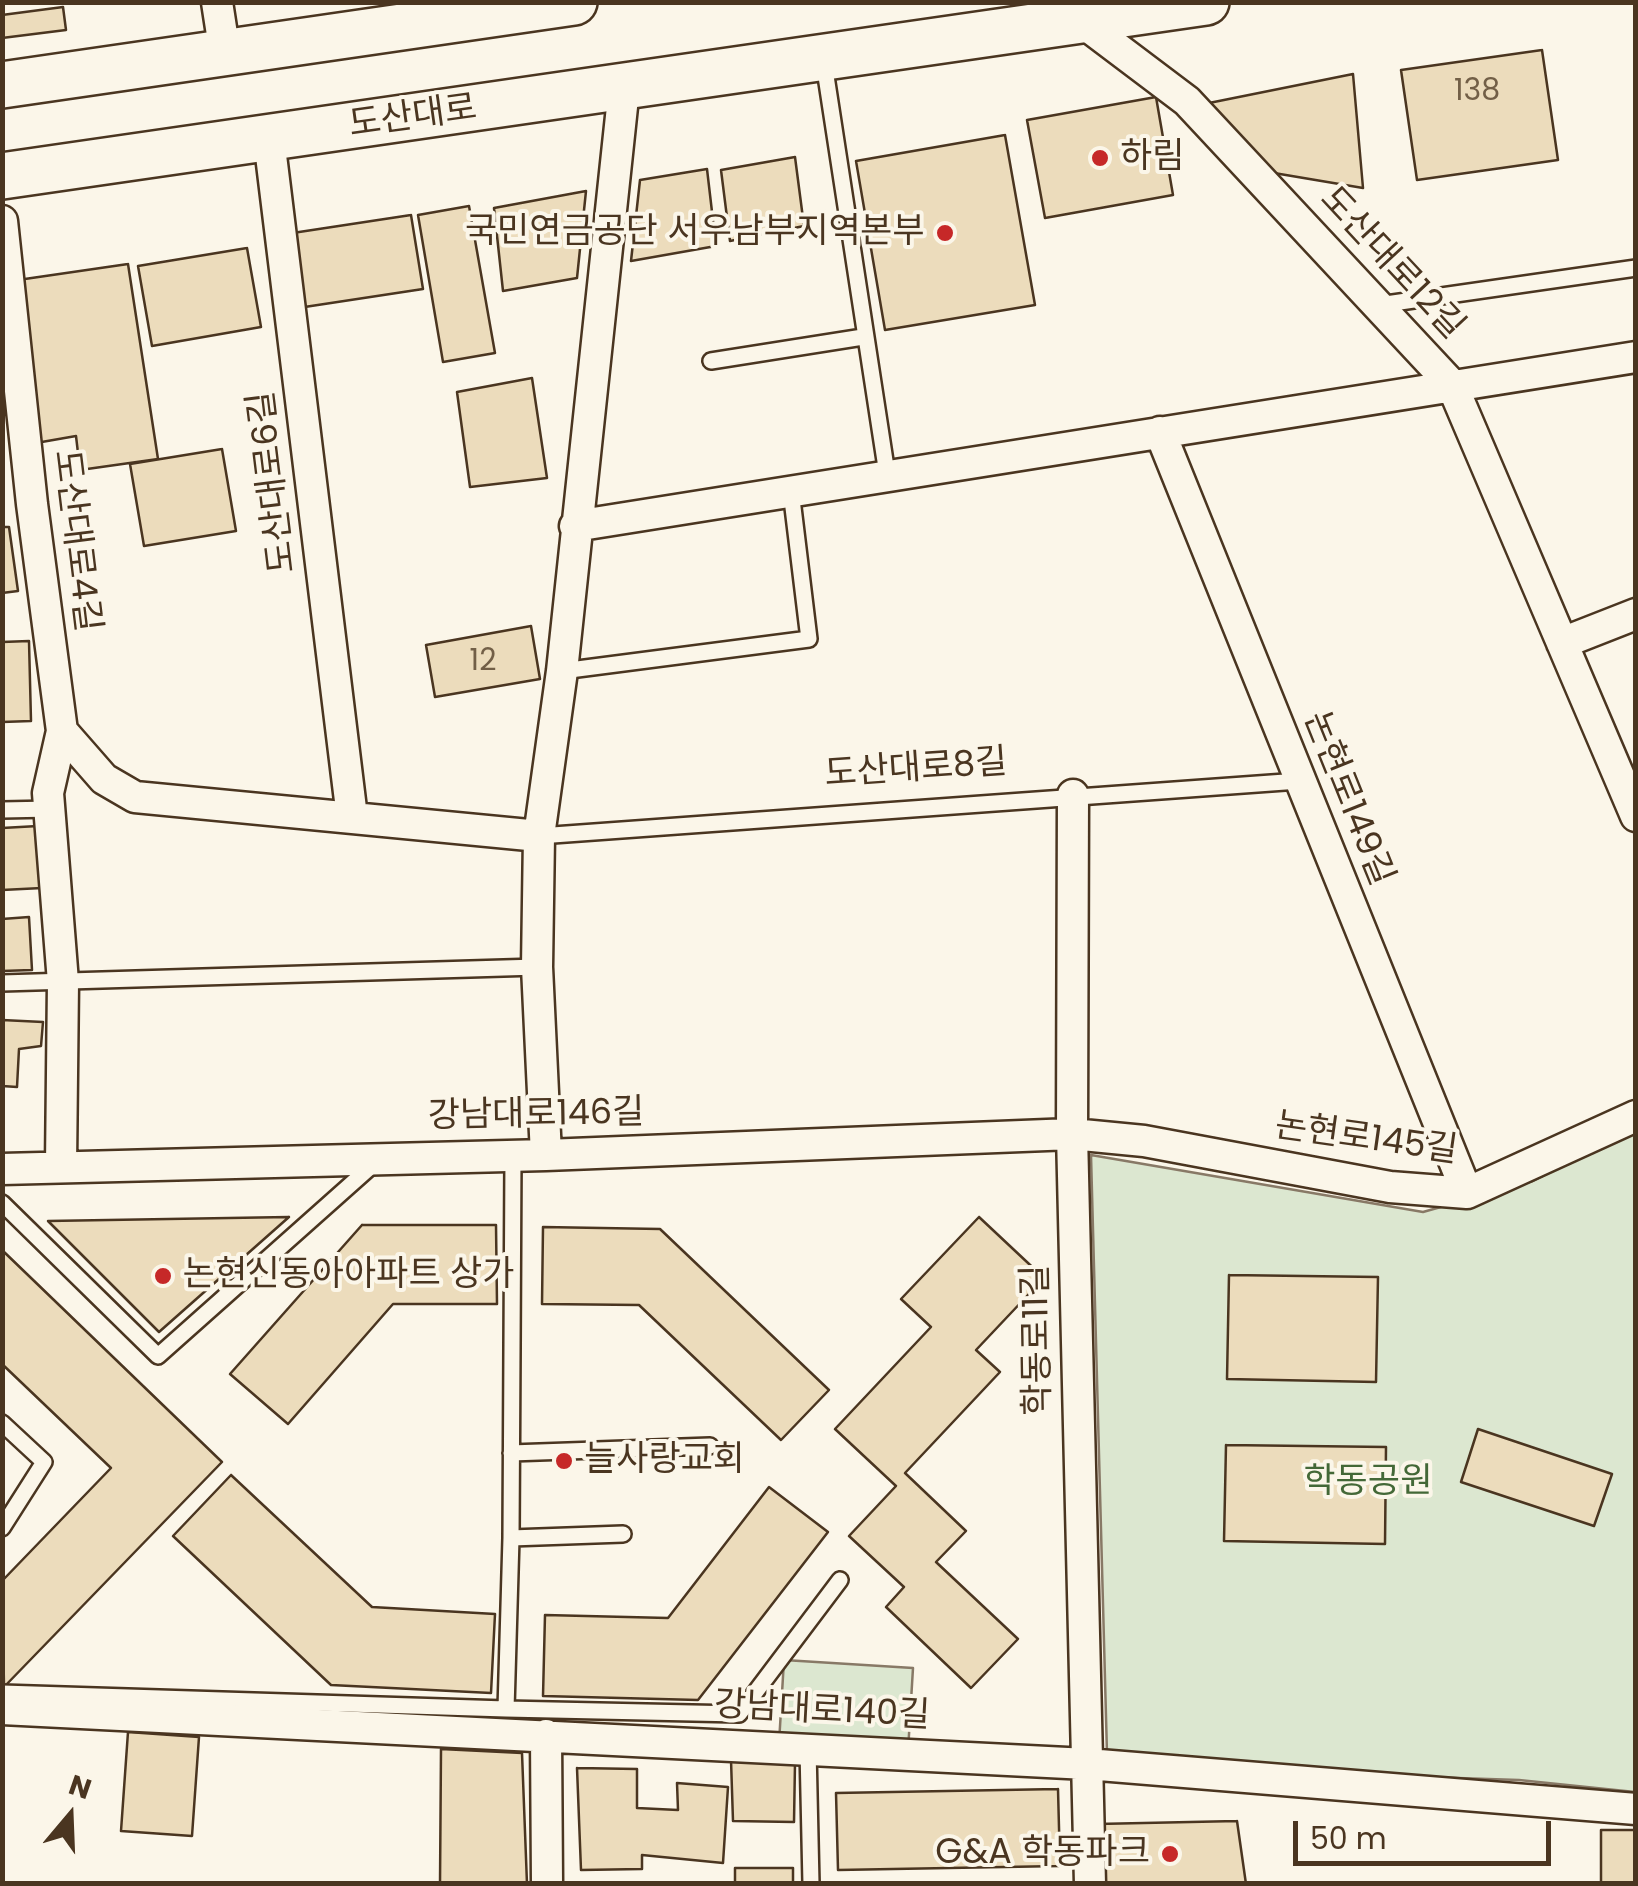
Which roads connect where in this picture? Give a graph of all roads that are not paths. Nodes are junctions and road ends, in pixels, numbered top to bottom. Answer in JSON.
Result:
{"nodes":[{"id":1,"x":217,"y":2,"type":"edge"},
{"id":2,"x":574,"y":2,"type":"edge"},
{"id":3,"x":1206,"y":2,"type":"edge"},
{"id":4,"x":1080,"y":12,"type":"edge"},
{"id":5,"x":1018,"y":16,"type":"edge"},
{"id":6,"x":224,"y":54,"type":"junction"},
{"id":7,"x":823,"y":58,"type":"junction"},
{"id":8,"x":2,"y":85,"type":"edge"},
{"id":9,"x":624,"y":88,"type":"junction"},
{"id":10,"x":269,"y":138,"type":"junction"},
{"id":11,"x":2,"y":176,"type":"edge"},
{"id":12,"x":2,"y":222,"type":"edge"},
{"id":13,"x":1636,"y":268,"type":"edge"},
{"id":14,"x":1379,"y":305,"type":"junction"},
{"id":15,"x":863,"y":337,"type":"junction"},
{"id":16,"x":1636,"y":357,"type":"edge"},
{"id":17,"x":711,"y":361,"type":"dead end"},
{"id":18,"x":1452,"y":385,"type":"junction"},
{"id":19,"x":1160,"y":432,"type":"junction"},
{"id":20,"x":887,"y":474,"type":"junction"},
{"id":21,"x":792,"y":491,"type":"junction"},
{"id":22,"x":17,"y":505,"type":"edge"},
{"id":23,"x":575,"y":526,"type":"junction"},
{"id":24,"x":1636,"y":614,"type":"edge"},
{"id":25,"x":1562,"y":643,"type":"junction"},
{"id":26,"x":562,"y":671,"type":"junction"},
{"id":27,"x":62,"y":732,"type":"junction"},
{"id":28,"x":1299,"y":780,"type":"junction"},
{"id":29,"x":1073,"y":795,"type":"junction"},
{"id":30,"x":1634,"y":808,"type":"edge"},
{"id":31,"x":52,"y":809,"type":"junction"},
{"id":32,"x":2,"y":810,"type":"edge"},
{"id":33,"x":352,"y":817,"type":"junction"},
{"id":34,"x":538,"y":836,"type":"junction"},
{"id":35,"x":537,"y":967,"type":"junction"},
{"id":36,"x":63,"y":982,"type":"junction"},
{"id":37,"x":2,"y":983,"type":"edge"},
{"id":38,"x":1636,"y":1116,"type":"edge"},
{"id":39,"x":1072,"y":1134,"type":"junction"},
{"id":40,"x":546,"y":1155,"type":"junction"},
{"id":41,"x":383,"y":1156,"type":"junction"},
{"id":42,"x":514,"y":1156,"type":"junction"},
{"id":43,"x":61,"y":1164,"type":"junction"},
{"id":44,"x":2,"y":1168,"type":"edge"},
{"id":45,"x":1468,"y":1193,"type":"junction"},
{"id":46,"x":2,"y":1203,"type":"edge"},
{"id":47,"x":2,"y":1423,"type":"edge"},
{"id":48,"x":710,"y":1446,"type":"dead end"},
{"id":49,"x":511,"y":1453,"type":"junction"},
{"id":50,"x":2,"y":1528,"type":"edge"},
{"id":51,"x":623,"y":1534,"type":"dead end"},
{"id":52,"x":511,"y":1538,"type":"junction"},
{"id":53,"x":840,"y":1580,"type":"dead end"},
{"id":54,"x":2,"y":1693,"type":"edge"},
{"id":55,"x":2,"y":1708,"type":"edge"},
{"id":56,"x":506,"y":1708,"type":"junction"},
{"id":57,"x":546,"y":1735,"type":"junction"},
{"id":58,"x":808,"y":1749,"type":"junction"},
{"id":59,"x":1087,"y":1764,"type":"junction"},
{"id":60,"x":1636,"y":1809,"type":"edge"},
{"id":61,"x":547,"y":1884,"type":"edge"},
{"id":62,"x":810,"y":1884,"type":"edge"},
{"id":63,"x":1090,"y":1884,"type":"edge"}],
"edges":[{"from":1,"to":6,"type":"street"},
{"from":2,"to":6,"type":"main road"},
{"from":3,"to":4,"type":"main road","name":"도산대로"},
{"from":4,"to":5,"type":"main road","name":"도산대로"},
{"from":4,"to":14,"type":"street","name":"도산대로12길"},
{"from":5,"to":7,"type":"main road","name":"도산대로"},
{"from":6,"to":8,"type":"main road"},
{"from":7,"to":9,"type":"main road","name":"도산대로"},
{"from":7,"to":15,"type":"lane"},
{"from":9,"to":10,"type":"main road","name":"도산대로"},
{"from":9,"to":23,"type":"street"},
{"from":10,"to":11,"type":"main road","name":"도산대로"},
{"from":10,"to":33,"type":"street","name":"도산대로6길"},
{"from":12,"to":22,"type":"street","name":"도산대로4길"},
{"from":13,"to":14,"type":"lane"},
{"from":14,"to":18,"type":"street","name":"도산대로12길"},
{"from":15,"to":17,"type":"lane"},
{"from":15,"to":20,"type":"lane"},
{"from":16,"to":18,"type":"street"},
{"from":18,"to":19,"type":"street"},
{"from":18,"to":25,"type":"street","name":"도산대로12길"},
{"from":19,"to":20,"type":"street"},
{"from":19,"to":28,"type":"street","name":"논현로149길"},
{"from":20,"to":21,"type":"street"},
{"from":21,"to":23,"type":"street"},
{"from":21,"to":26,"type":"lane"},
{"from":22,"to":27,"type":"street","name":"도산대로4길"},
{"from":23,"to":26,"type":"street"},
{"from":24,"to":25,"type":"street"},
{"from":25,"to":30,"type":"street","name":"도산대로12길"},
{"from":26,"to":34,"type":"street"},
{"from":27,"to":31,"type":"street","name":"도산대로4길"},
{"from":27,"to":33,"type":"street","name":"도산대로8길"},
{"from":28,"to":29,"type":"lane","name":"도산대로8길"},
{"from":28,"to":45,"type":"street","name":"논현로149길"},
{"from":29,"to":34,"type":"lane","name":"도산대로8길"},
{"from":29,"to":39,"type":"street","name":"학동로11길"},
{"from":31,"to":32,"type":"lane"},
{"from":31,"to":36,"type":"street","name":"도산대로4길"},
{"from":33,"to":34,"type":"street","name":"도산대로8길"},
{"from":34,"to":35,"type":"street"},
{"from":35,"to":36,"type":"lane"},
{"from":35,"to":40,"type":"street"},
{"from":36,"to":37,"type":"lane"},
{"from":36,"to":43,"type":"street","name":"도산대로4길"},
{"from":38,"to":45,"type":"street","name":"논현로145길"},
{"from":39,"to":40,"type":"street","name":"강남대로146길"},
{"from":39,"to":45,"type":"street","name":"논현로145길"},
{"from":39,"to":59,"type":"street","name":"학동로11길"},
{"from":40,"to":42,"type":"street","name":"강남대로146길"},
{"from":41,"to":42,"type":"street","name":"강남대로146길"},
{"from":41,"to":43,"type":"street","name":"강남대로146길"},
{"from":41,"to":46,"type":"lane"},
{"from":42,"to":49,"type":"lane"},
{"from":43,"to":44,"type":"street","name":"강남대로146길"},
{"from":47,"to":50,"type":"lane"},
{"from":48,"to":49,"type":"lane"},
{"from":49,"to":52,"type":"lane"},
{"from":51,"to":52,"type":"lane"},
{"from":52,"to":56,"type":"lane"},
{"from":53,"to":56,"type":"lane"},
{"from":54,"to":56,"type":"lane"},
{"from":55,"to":57,"type":"street","name":"강남대로140길"},
{"from":57,"to":58,"type":"street","name":"강남대로140길"},
{"from":57,"to":61,"type":"street"},
{"from":58,"to":59,"type":"street","name":"강남대로140길"},
{"from":58,"to":62,"type":"lane"},
{"from":59,"to":60,"type":"street","name":"강남대로140길"},
{"from":59,"to":63,"type":"street","name":"학동로11길"}]}
